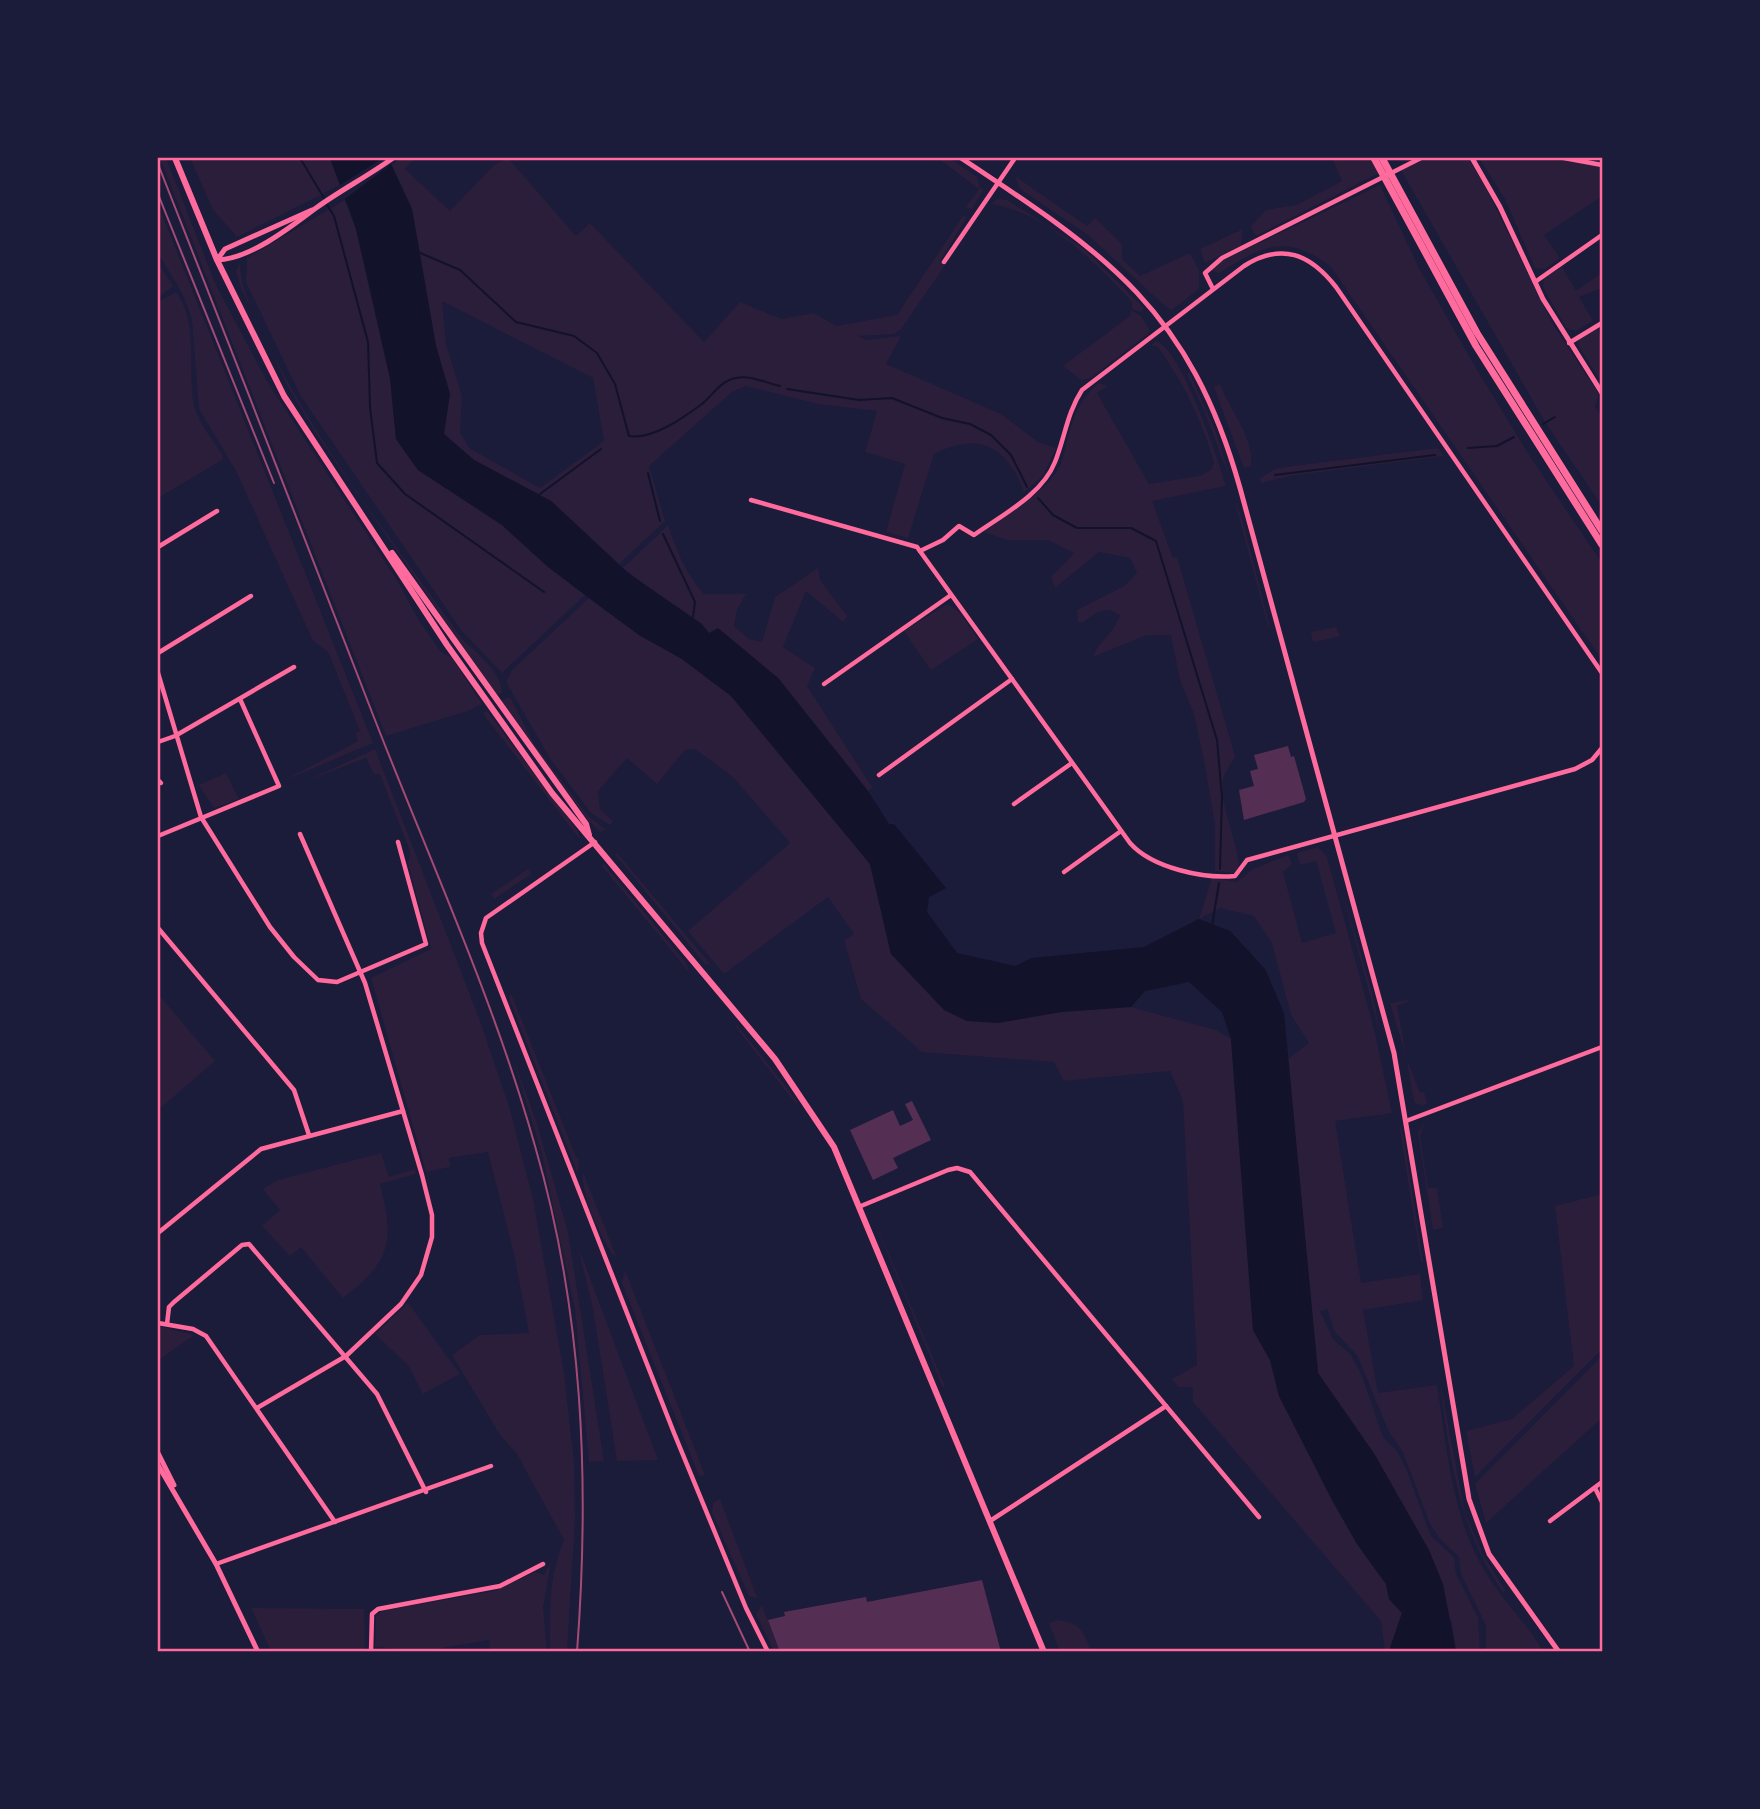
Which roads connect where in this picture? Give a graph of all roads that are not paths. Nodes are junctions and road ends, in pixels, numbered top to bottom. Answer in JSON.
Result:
{"nodes":[{"id":1,"x":175,"y":158,"type":"edge"},
{"id":2,"x":393,"y":158,"type":"edge"},
{"id":3,"x":961,"y":158,"type":"edge"},
{"id":4,"x":1016,"y":158,"type":"edge"},
{"id":5,"x":1374,"y":158,"type":"edge"},
{"id":6,"x":1421,"y":158,"type":"edge"},
{"id":7,"x":1472,"y":158,"type":"edge"},
{"id":8,"x":1564,"y":158,"type":"edge"},
{"id":9,"x":1382,"y":164,"type":"edge"},
{"id":10,"x":1602,"y":165,"type":"edge"},
{"id":11,"x":1390,"y":181,"type":"junction"},
{"id":12,"x":998,"y":182,"type":"junction"},
{"id":13,"x":315,"y":209,"type":"junction"},
{"id":14,"x":1602,"y":235,"type":"edge"},
{"id":15,"x":217,"y":260,"type":"junction"},
{"id":16,"x":944,"y":262,"type":"dead end"},
{"id":17,"x":1535,"y":282,"type":"junction"},
{"id":18,"x":1213,"y":289,"type":"junction"},
{"id":19,"x":1602,"y":323,"type":"edge"},
{"id":20,"x":1166,"y":327,"type":"junction"},
{"id":21,"x":1569,"y":343,"type":"junction"},
{"id":22,"x":1602,"y":393,"type":"edge"},
{"id":23,"x":751,"y":500,"type":"dead end"},
{"id":24,"x":217,"y":511,"type":"dead end"},
{"id":25,"x":1602,"y":531,"type":"edge"},
{"id":26,"x":1602,"y":545,"type":"edge"},
{"id":27,"x":158,"y":547,"type":"edge"},
{"id":28,"x":920,"y":551,"type":"junction"},
{"id":29,"x":951,"y":595,"type":"junction"},
{"id":30,"x":251,"y":596,"type":"dead end"},
{"id":31,"x":158,"y":653,"type":"edge"},
{"id":32,"x":294,"y":667,"type":"dead end"},
{"id":33,"x":158,"y":673,"type":"edge"},
{"id":34,"x":1602,"y":673,"type":"edge"},
{"id":35,"x":1012,"y":679,"type":"junction"},
{"id":36,"x":824,"y":684,"type":"dead end"},
{"id":37,"x":240,"y":699,"type":"junction"},
{"id":38,"x":175,"y":736,"type":"junction"},
{"id":39,"x":158,"y":742,"type":"edge"},
{"id":40,"x":1602,"y":748,"type":"edge"},
{"id":41,"x":1072,"y":763,"type":"junction"},
{"id":42,"x":879,"y":775,"type":"dead end"},
{"id":43,"x":1014,"y":804,"type":"dead end"},
{"id":44,"x":201,"y":817,"type":"junction"},
{"id":45,"x":1121,"y":831,"type":"junction"},
{"id":46,"x":300,"y":834,"type":"dead end"},
{"id":47,"x":1336,"y":835,"type":"junction"},
{"id":48,"x":158,"y":836,"type":"edge"},
{"id":49,"x":398,"y":842,"type":"dead end"},
{"id":50,"x":595,"y":842,"type":"junction"},
{"id":51,"x":1064,"y":872,"type":"dead end"},
{"id":52,"x":158,"y":928,"type":"edge"},
{"id":53,"x":361,"y":972,"type":"junction"},
{"id":54,"x":1602,"y":1047,"type":"edge"},
{"id":55,"x":403,"y":1111,"type":"junction"},
{"id":56,"x":1406,"y":1121,"type":"junction"},
{"id":57,"x":309,"y":1135,"type":"junction"},
{"id":58,"x":861,"y":1206,"type":"junction"},
{"id":59,"x":158,"y":1233,"type":"edge"},
{"id":60,"x":158,"y":1323,"type":"edge"},
{"id":61,"x":167,"y":1324,"type":"junction"},
{"id":62,"x":345,"y":1356,"type":"junction"},
{"id":63,"x":1166,"y":1406,"type":"junction"},
{"id":64,"x":257,"y":1408,"type":"junction"},
{"id":65,"x":158,"y":1453,"type":"edge"},
{"id":66,"x":158,"y":1465,"type":"edge"},
{"id":67,"x":491,"y":1466,"type":"dead end"},
{"id":68,"x":1602,"y":1482,"type":"edge"},
{"id":69,"x":1595,"y":1488,"type":"junction"},
{"id":70,"x":176,"y":1492,"type":"junction"},
{"id":71,"x":426,"y":1492,"type":"junction"},
{"id":72,"x":1602,"y":1502,"type":"edge"},
{"id":73,"x":1259,"y":1517,"type":"dead end"},
{"id":74,"x":990,"y":1521,"type":"junction"},
{"id":75,"x":1550,"y":1521,"type":"dead end"},
{"id":76,"x":335,"y":1522,"type":"junction"},
{"id":77,"x":216,"y":1563,"type":"junction"},
{"id":78,"x":543,"y":1564,"type":"dead end"},
{"id":79,"x":258,"y":1651,"type":"edge"},
{"id":80,"x":371,"y":1651,"type":"edge"},
{"id":81,"x":768,"y":1651,"type":"edge"},
{"id":82,"x":1044,"y":1651,"type":"edge"},
{"id":83,"x":1559,"y":1651,"type":"edge"}],
"edges":[{"from":1,"to":15,"type":"main road"},
{"from":2,"to":13,"type":"street"},
{"from":3,"to":12,"type":"street"},
{"from":4,"to":12,"type":"street"},
{"from":5,"to":9,"type":"highway"},
{"from":6,"to":18,"type":"street"},
{"from":7,"to":17,"type":"street"},
{"from":8,"to":10,"type":"street"},
{"from":9,"to":11,"type":"highway"},
{"from":11,"to":25,"type":"highway"},
{"from":11,"to":26,"type":"highway"},
{"from":12,"to":16,"type":"street"},
{"from":12,"to":20,"type":"street"},
{"from":13,"to":15,"type":"street"},
{"from":13,"to":15,"type":"street"},
{"from":14,"to":17,"type":"street"},
{"from":15,"to":50,"type":"main road"},
{"from":17,"to":21,"type":"street"},
{"from":18,"to":20,"type":"street"},
{"from":18,"to":34,"type":"street"},
{"from":19,"to":21,"type":"street"},
{"from":20,"to":28,"type":"street"},
{"from":20,"to":47,"type":"street"},
{"from":21,"to":22,"type":"street"},
{"from":23,"to":28,"type":"street"},
{"from":24,"to":27,"type":"street"},
{"from":28,"to":29,"type":"street"},
{"from":29,"to":35,"type":"street"},
{"from":29,"to":36,"type":"street"},
{"from":30,"to":31,"type":"street"},
{"from":32,"to":37,"type":"street"},
{"from":33,"to":38,"type":"street"},
{"from":35,"to":41,"type":"street"},
{"from":35,"to":42,"type":"street"},
{"from":37,"to":38,"type":"street"},
{"from":37,"to":44,"type":"street"},
{"from":38,"to":39,"type":"street"},
{"from":38,"to":44,"type":"street"},
{"from":40,"to":47,"type":"street"},
{"from":41,"to":43,"type":"street"},
{"from":41,"to":45,"type":"street"},
{"from":44,"to":48,"type":"street"},
{"from":44,"to":53,"type":"street"},
{"from":45,"to":47,"type":"street"},
{"from":45,"to":51,"type":"street"},
{"from":46,"to":53,"type":"street"},
{"from":47,"to":56,"type":"street"},
{"from":49,"to":53,"type":"street"},
{"from":50,"to":58,"type":"main road"},
{"from":50,"to":81,"type":"street"},
{"from":52,"to":57,"type":"street"},
{"from":53,"to":55,"type":"street"},
{"from":54,"to":56,"type":"street"},
{"from":55,"to":57,"type":"street"},
{"from":55,"to":62,"type":"street"},
{"from":56,"to":83,"type":"street"},
{"from":57,"to":59,"type":"street"},
{"from":58,"to":63,"type":"street"},
{"from":58,"to":74,"type":"main road"},
{"from":60,"to":61,"type":"street"},
{"from":61,"to":62,"type":"street"},
{"from":61,"to":64,"type":"street"},
{"from":62,"to":64,"type":"street"},
{"from":62,"to":71,"type":"street"},
{"from":63,"to":73,"type":"street"},
{"from":63,"to":74,"type":"street"},
{"from":64,"to":76,"type":"street"},
{"from":65,"to":70,"type":"street"},
{"from":66,"to":70,"type":"street"},
{"from":67,"to":71,"type":"street"},
{"from":68,"to":69,"type":"street"},
{"from":69,"to":72,"type":"street"},
{"from":69,"to":75,"type":"street"},
{"from":70,"to":77,"type":"street"},
{"from":71,"to":76,"type":"street"},
{"from":74,"to":82,"type":"main road"},
{"from":76,"to":77,"type":"street"},
{"from":77,"to":79,"type":"street"},
{"from":78,"to":80,"type":"street"}]}
